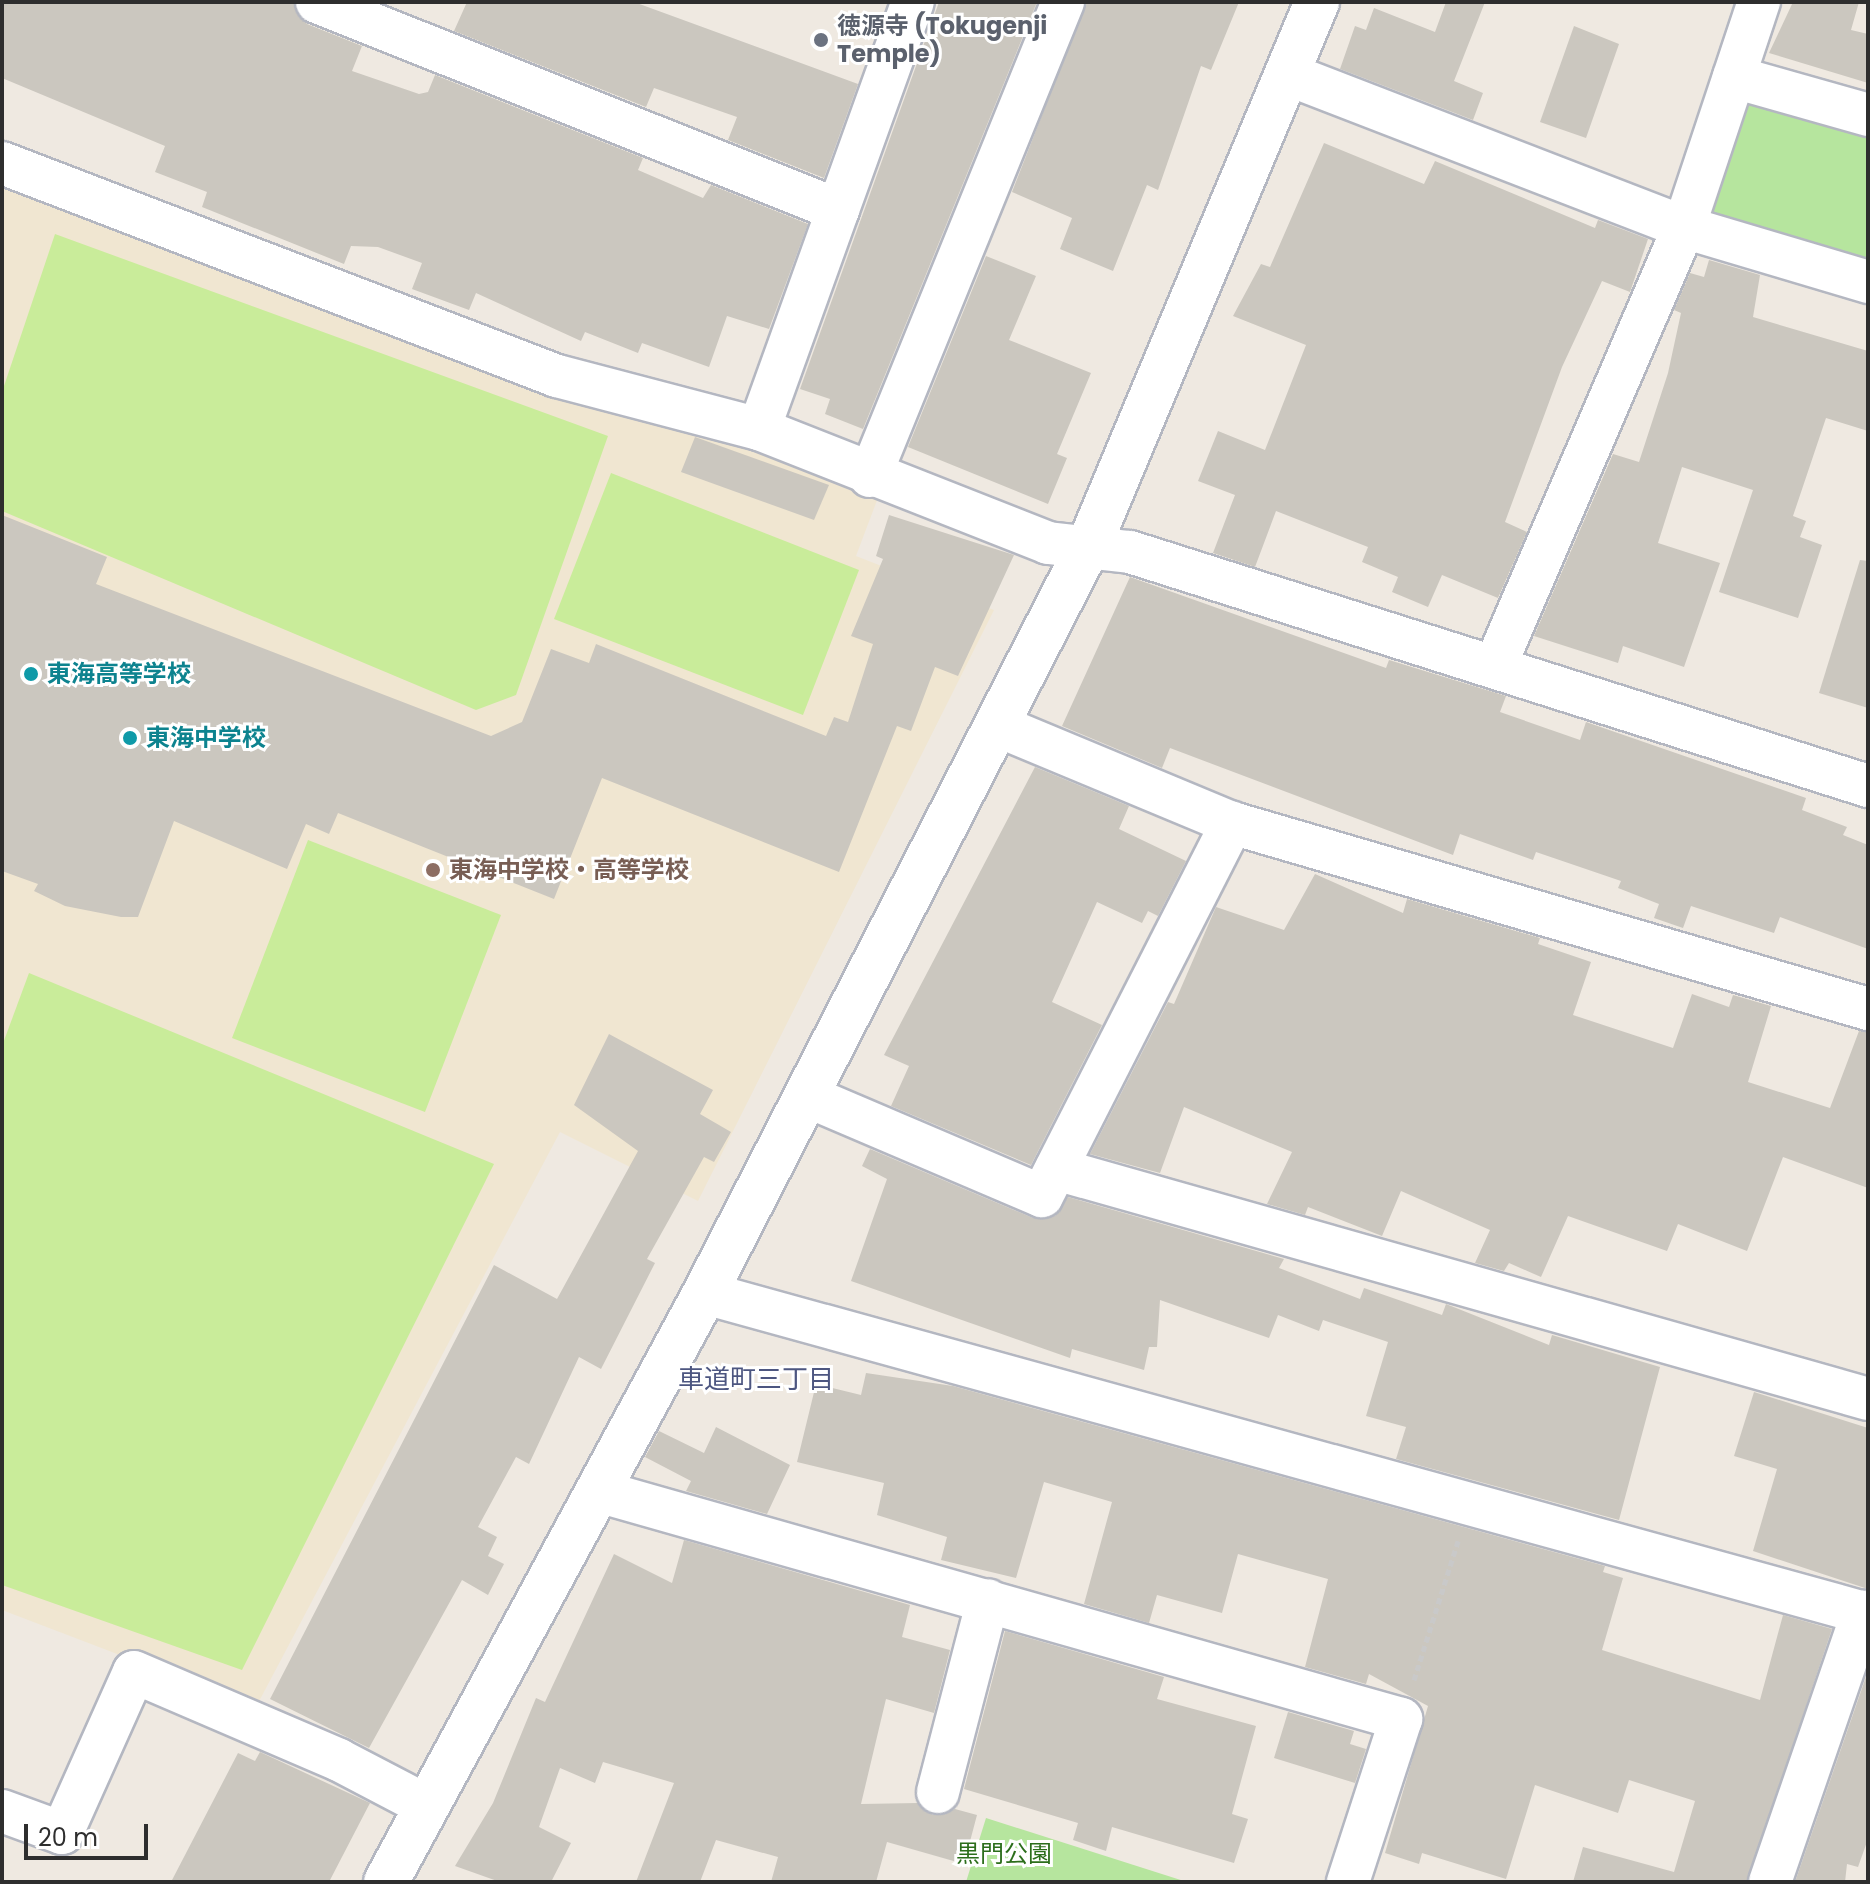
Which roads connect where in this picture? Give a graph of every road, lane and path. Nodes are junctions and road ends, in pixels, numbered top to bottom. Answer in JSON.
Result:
{"nodes":[{"id":1,"x":317,"y":2,"type":"edge"},
{"id":2,"x":913,"y":2,"type":"edge"},
{"id":3,"x":1063,"y":2,"type":"edge"},
{"id":4,"x":1759,"y":2,"type":"edge"},
{"id":5,"x":1310,"y":4,"type":"edge"},
{"id":6,"x":1287,"y":74,"type":"junction"},
{"id":7,"x":1734,"y":77,"type":"junction"},
{"id":8,"x":1868,"y":115,"type":"edge"},
{"id":9,"x":2,"y":163,"type":"edge"},
{"id":10,"x":838,"y":210,"type":"junction"},
{"id":11,"x":1684,"y":227,"type":"junction"},
{"id":12,"x":1868,"y":282,"type":"edge"},
{"id":13,"x":759,"y":429,"type":"junction"},
{"id":14,"x":870,"y":476,"type":"junction"},
{"id":15,"x":1090,"y":543,"type":"junction"},
{"id":16,"x":1495,"y":666,"type":"junction"},
{"id":17,"x":996,"y":725,"type":"junction"},
{"id":18,"x":1868,"y":786,"type":"edge"},
{"id":19,"x":1232,"y":823,"type":"junction"},
{"id":20,"x":1868,"y":1009,"type":"edge"},
{"id":21,"x":807,"y":1096,"type":"junction"},
{"id":22,"x":1056,"y":1169,"type":"junction"},
{"id":23,"x":705,"y":1293,"type":"junction"},
{"id":24,"x":1868,"y":1399,"type":"edge"},
{"id":25,"x":598,"y":1491,"type":"junction"},
{"id":26,"x":1469,"y":1507,"type":"junction"},
{"id":27,"x":988,"y":1600,"type":"junction"},
{"id":28,"x":1866,"y":1613,"type":"edge"},
{"id":29,"x":1401,"y":1719,"type":"junction"},
{"id":30,"x":938,"y":1792,"type":"dead end"},
{"id":31,"x":427,"y":1806,"type":"junction"},
{"id":32,"x":2,"y":1811,"type":"edge"},
{"id":33,"x":386,"y":1882,"type":"edge"},
{"id":34,"x":1348,"y":1882,"type":"edge"},
{"id":35,"x":1770,"y":1882,"type":"edge"}],
"edges":[{"from":1,"to":10,"type":"street"},
{"from":2,"to":10,"type":"street"},
{"from":3,"to":14,"type":"street"},
{"from":4,"to":7,"type":"street"},
{"from":5,"to":6,"type":"street"},
{"from":6,"to":11,"type":"street"},
{"from":6,"to":15,"type":"street"},
{"from":7,"to":8,"type":"street"},
{"from":7,"to":11,"type":"street"},
{"from":9,"to":13,"type":"street"},
{"from":10,"to":13,"type":"street"},
{"from":11,"to":12,"type":"street"},
{"from":11,"to":16,"type":"street"},
{"from":13,"to":14,"type":"street"},
{"from":14,"to":15,"type":"street"},
{"from":15,"to":16,"type":"street"},
{"from":15,"to":17,"type":"street"},
{"from":16,"to":18,"type":"street"},
{"from":17,"to":19,"type":"street"},
{"from":17,"to":21,"type":"street"},
{"from":19,"to":20,"type":"street"},
{"from":19,"to":22,"type":"street"},
{"from":21,"to":22,"type":"street"},
{"from":21,"to":23,"type":"street"},
{"from":22,"to":24,"type":"street"},
{"from":23,"to":25,"type":"street"},
{"from":23,"to":26,"type":"street"},
{"from":25,"to":27,"type":"street"},
{"from":25,"to":31,"type":"street"},
{"from":26,"to":28,"type":"street"},
{"from":26,"to":29,"type":"path"},
{"from":27,"to":29,"type":"street"},
{"from":27,"to":30,"type":"street"},
{"from":28,"to":35,"type":"street"},
{"from":29,"to":34,"type":"street"},
{"from":31,"to":32,"type":"street"},
{"from":31,"to":33,"type":"street"}]}
